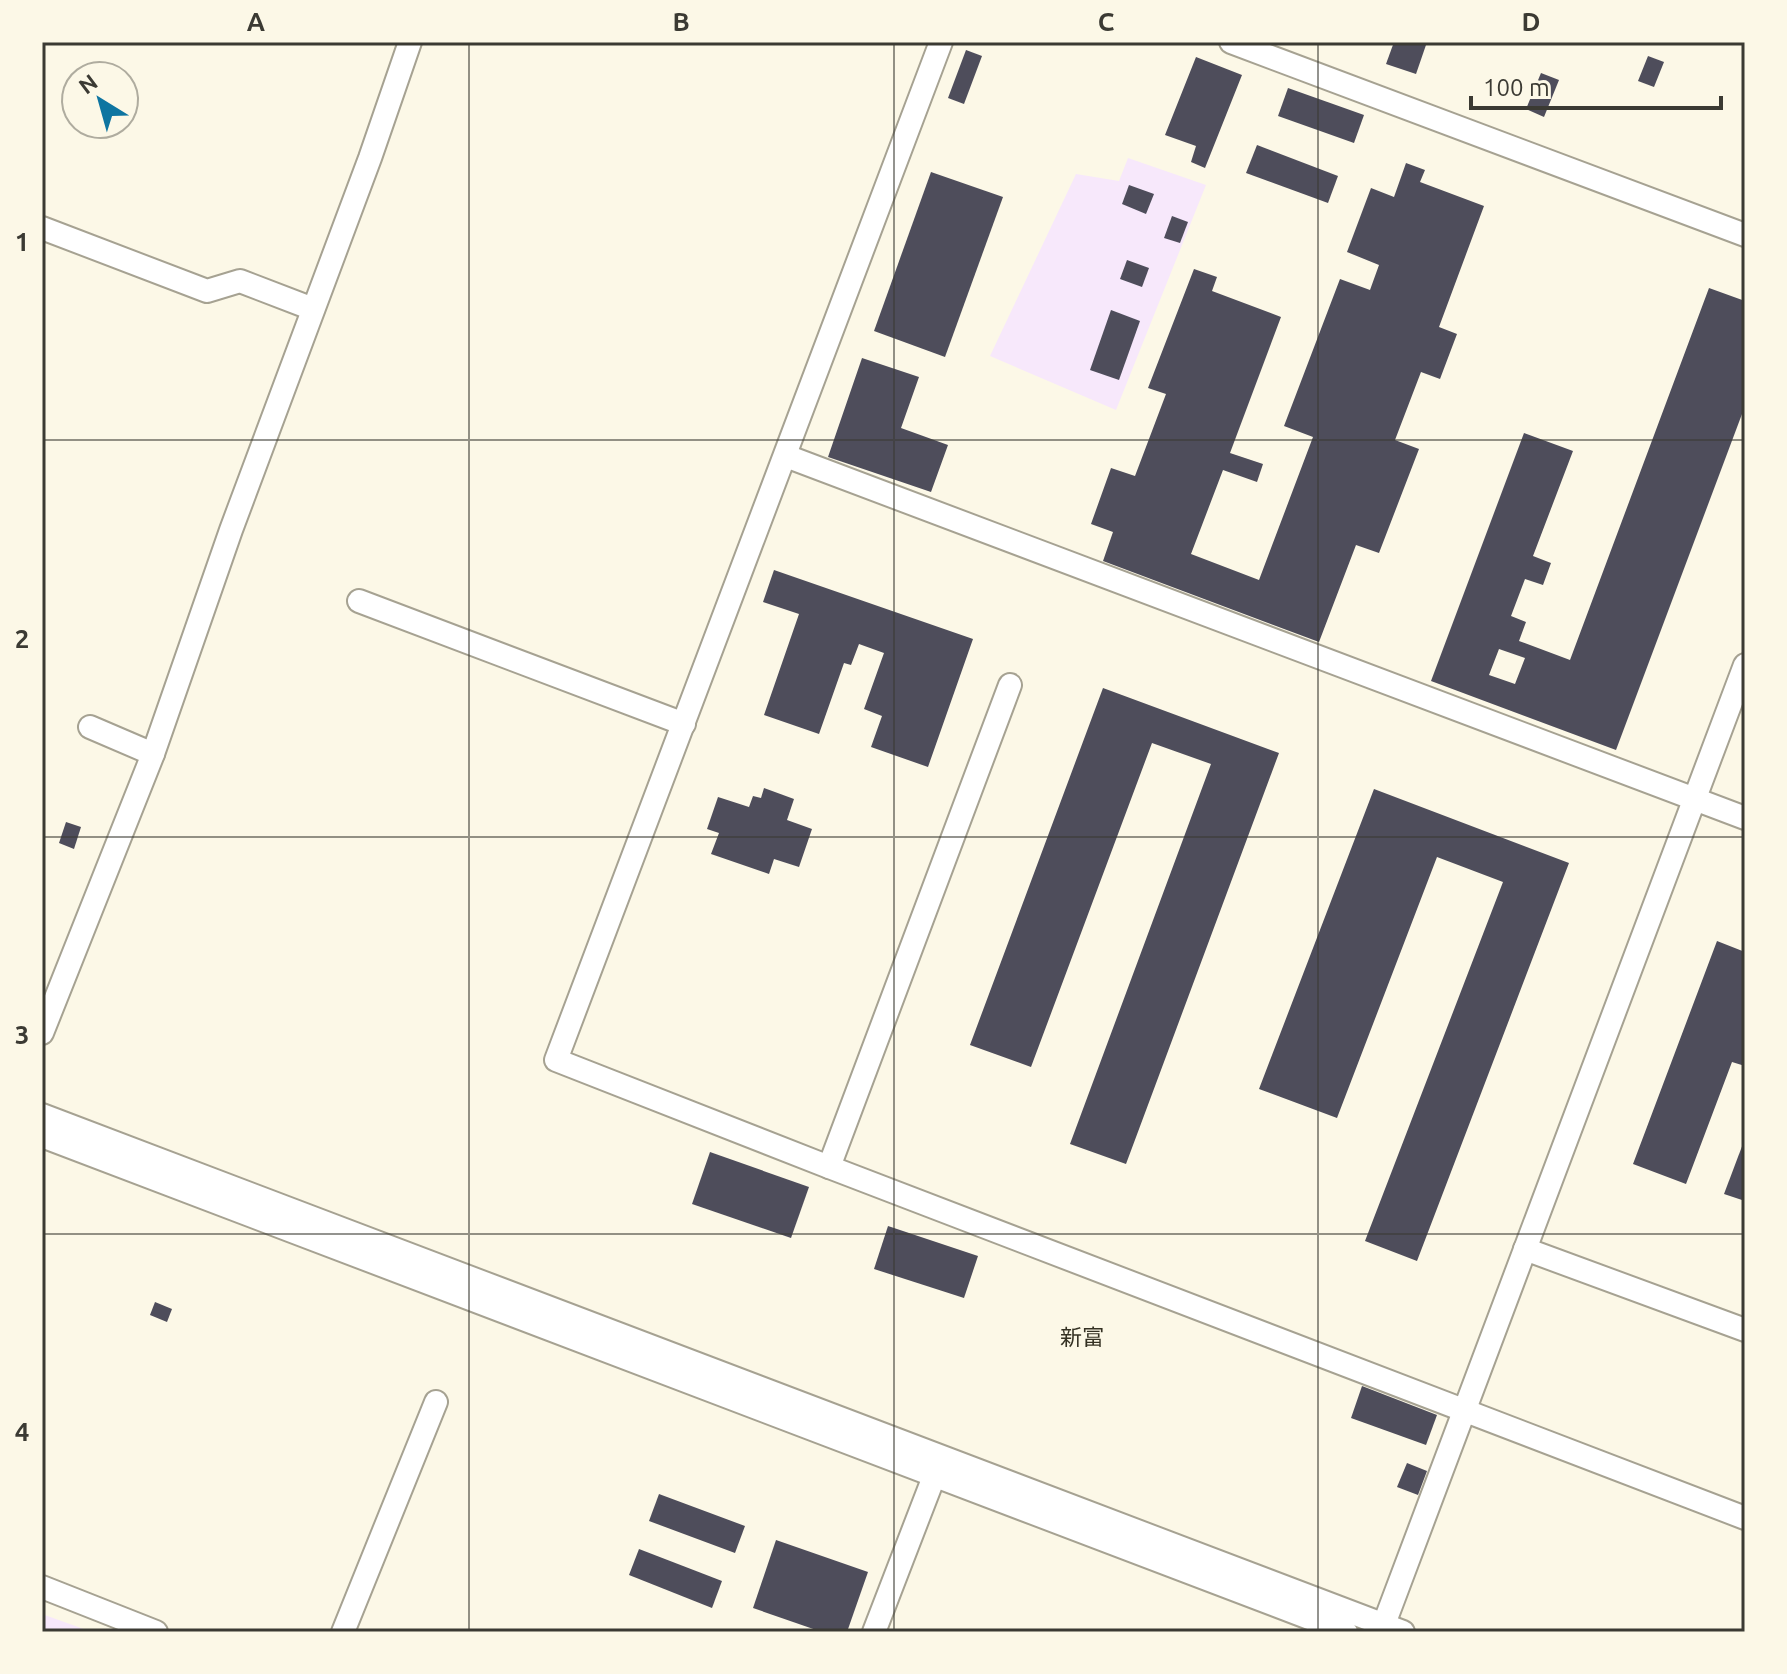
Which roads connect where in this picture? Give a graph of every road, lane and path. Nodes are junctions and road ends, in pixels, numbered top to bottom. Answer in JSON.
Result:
{"nodes":[{"id":1,"x":410,"y":42,"type":"edge"},
{"id":2,"x":941,"y":42,"type":"edge"},
{"id":3,"x":1231,"y":42,"type":"edge"},
{"id":4,"x":42,"y":228,"type":"edge"},
{"id":5,"x":1745,"y":235,"type":"edge"},
{"id":6,"x":313,"y":309,"type":"junction"},
{"id":7,"x":786,"y":456,"type":"junction"},
{"id":8,"x":359,"y":601,"type":"dead end"},
{"id":9,"x":1745,"y":665,"type":"edge"},
{"id":10,"x":1010,"y":685,"type":"dead end"},
{"id":11,"x":684,"y":724,"type":"junction"},
{"id":12,"x":90,"y":727,"type":"dead end"},
{"id":13,"x":153,"y":754,"type":"junction"},
{"id":14,"x":1694,"y":800,"type":"junction"},
{"id":15,"x":1745,"y":818,"type":"edge"},
{"id":16,"x":42,"y":1033,"type":"edge"},
{"id":17,"x":42,"y":1115,"type":"edge"},
{"id":18,"x":42,"y":1136,"type":"edge"},
{"id":19,"x":829,"y":1167,"type":"junction"},
{"id":20,"x":1525,"y":1249,"type":"junction"},
{"id":21,"x":1745,"y":1330,"type":"edge"},
{"id":22,"x":436,"y":1402,"type":"dead end"},
{"id":23,"x":1464,"y":1411,"type":"junction"},
{"id":24,"x":938,"y":1466,"type":"junction"},
{"id":25,"x":1745,"y":1518,"type":"edge"},
{"id":26,"x":42,"y":1587,"type":"edge"},
{"id":27,"x":1389,"y":1630,"type":"edge"},
{"id":28,"x":156,"y":1632,"type":"edge"},
{"id":29,"x":343,"y":1632,"type":"edge"},
{"id":30,"x":874,"y":1632,"type":"edge"},
{"id":31,"x":1346,"y":1632,"type":"edge"}],
"edges":[{"from":1,"to":6,"type":"street"},
{"from":2,"to":7,"type":"street"},
{"from":3,"to":5,"type":"street"},
{"from":4,"to":6,"type":"street"},
{"from":6,"to":13,"type":"street"},
{"from":7,"to":11,"type":"street"},
{"from":7,"to":14,"type":"street"},
{"from":8,"to":11,"type":"street"},
{"from":9,"to":14,"type":"street"},
{"from":10,"to":19,"type":"street"},
{"from":11,"to":19,"type":"street"},
{"from":12,"to":13,"type":"street"},
{"from":13,"to":16,"type":"street"},
{"from":14,"to":15,"type":"street"},
{"from":14,"to":20,"type":"street"},
{"from":17,"to":24,"type":"street"},
{"from":18,"to":24,"type":"street"},
{"from":19,"to":23,"type":"street"},
{"from":20,"to":21,"type":"street"},
{"from":20,"to":23,"type":"street"},
{"from":22,"to":29,"type":"street"},
{"from":23,"to":25,"type":"street"},
{"from":23,"to":27,"type":"street"},
{"from":24,"to":27,"type":"street"},
{"from":24,"to":30,"type":"street"},
{"from":24,"to":31,"type":"street"},
{"from":26,"to":28,"type":"street"}]}
